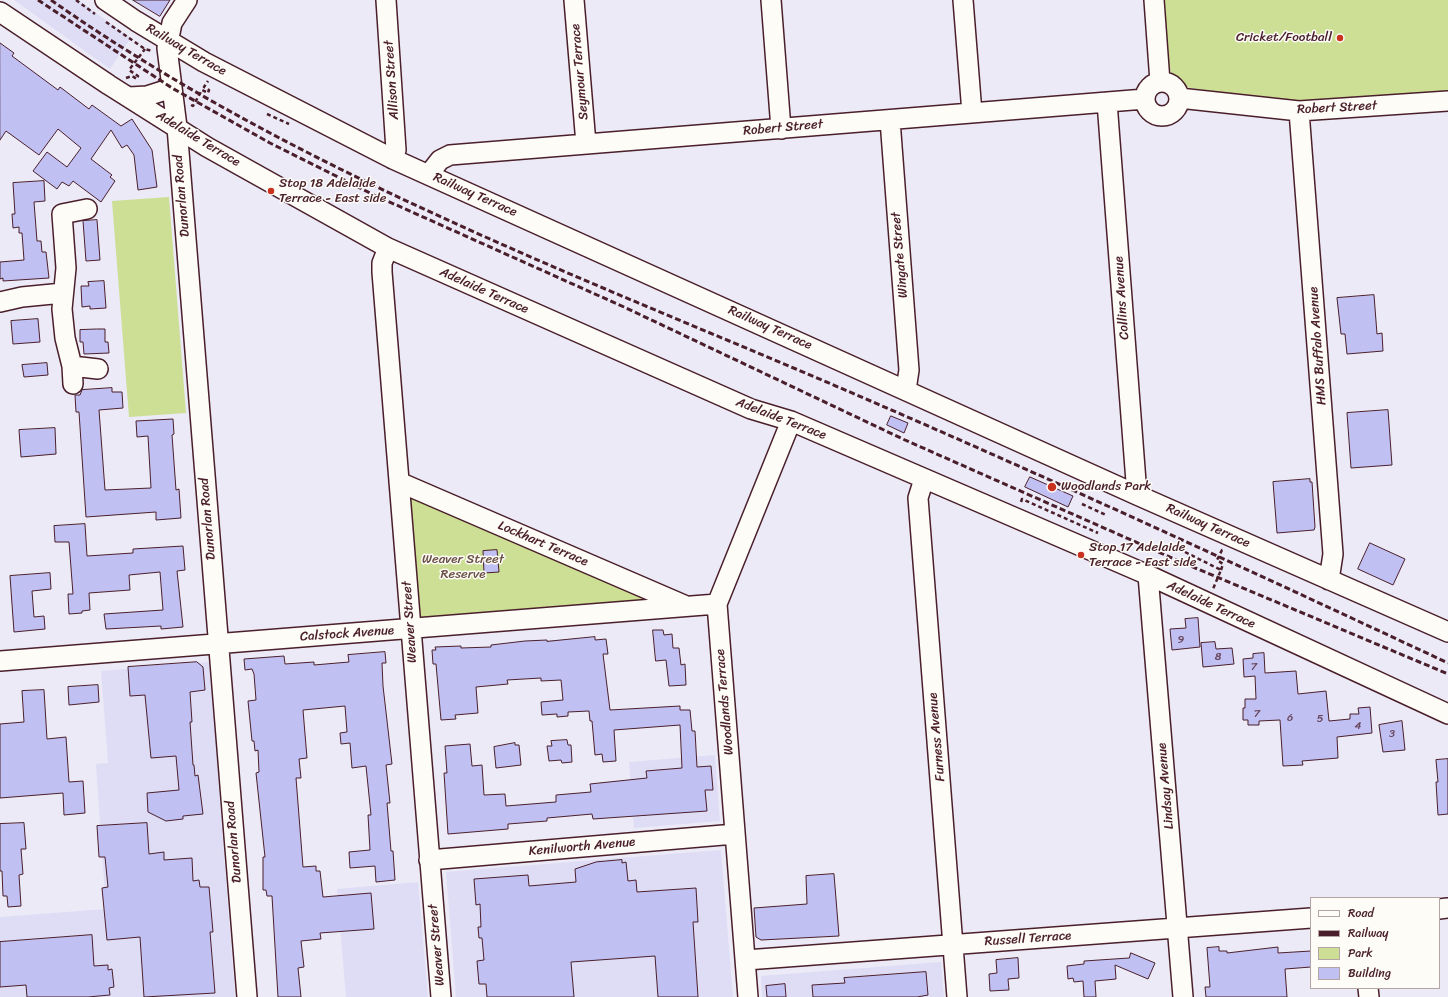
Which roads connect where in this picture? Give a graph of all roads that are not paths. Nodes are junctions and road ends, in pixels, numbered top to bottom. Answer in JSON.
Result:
{"nodes":[{"id":1,"x":105,"y":0,"type":"edge"},
{"id":2,"x":187,"y":0,"type":"edge"},
{"id":3,"x":386,"y":0,"type":"edge"},
{"id":4,"x":574,"y":0,"type":"edge"},
{"id":5,"x":771,"y":0,"type":"edge"},
{"id":6,"x":963,"y":0,"type":"edge"},
{"id":7,"x":1154,"y":0,"type":"edge"},
{"id":8,"x":0,"y":12,"type":"edge"},
{"id":9,"x":168,"y":41,"type":"junction"},
{"id":10,"x":1160,"y":82,"type":"junction"},
{"id":11,"x":172,"y":88,"type":"junction"},
{"id":12,"x":122,"y":93,"type":"junction"},
{"id":13,"x":1179,"y":98,"type":"junction"},
{"id":14,"x":1145,"y":99,"type":"junction"},
{"id":15,"x":1448,"y":101,"type":"edge"},
{"id":16,"x":1107,"y":102,"type":"junction"},
{"id":17,"x":1299,"y":111,"type":"junction"},
{"id":18,"x":972,"y":113,"type":"junction"},
{"id":19,"x":890,"y":120,"type":"junction"},
{"id":20,"x":177,"y":127,"type":"junction"},
{"id":21,"x":781,"y":129,"type":"junction"},
{"id":22,"x":586,"y":144,"type":"junction"},
{"id":23,"x":393,"y":159,"type":"junction"},
{"id":24,"x":429,"y":174,"type":"junction"},
{"id":25,"x":87,"y":209,"type":"dead end"},
{"id":26,"x":388,"y":248,"type":"junction"},
{"id":27,"x":63,"y":293,"type":"junction"},
{"id":28,"x":0,"y":302,"type":"edge"},
{"id":29,"x":98,"y":369,"type":"dead end"},
{"id":30,"x":906,"y":390,"type":"junction"},
{"id":31,"x":791,"y":421,"type":"junction"},
{"id":32,"x":924,"y":479,"type":"junction"},
{"id":33,"x":399,"y":482,"type":"junction"},
{"id":34,"x":1137,"y":495,"type":"junction"},
{"id":35,"x":1148,"y":576,"type":"junction"},
{"id":36,"x":1330,"y":580,"type":"junction"},
{"id":37,"x":717,"y":604,"type":"junction"},
{"id":38,"x":688,"y":607,"type":"junction"},
{"id":39,"x":411,"y":629,"type":"junction"},
{"id":40,"x":1448,"y":632,"type":"edge"},
{"id":41,"x":218,"y":643,"type":"junction"},
{"id":42,"x":0,"y":661,"type":"edge"},
{"id":43,"x":1448,"y":714,"type":"edge"},
{"id":44,"x":736,"y":834,"type":"junction"},
{"id":45,"x":429,"y":860,"type":"junction"},
{"id":46,"x":1310,"y":918,"type":"edge"},
{"id":47,"x":1178,"y":928,"type":"junction"},
{"id":48,"x":953,"y":945,"type":"junction"},
{"id":49,"x":746,"y":960,"type":"junction"},
{"id":50,"x":247,"y":997,"type":"edge"},
{"id":51,"x":441,"y":997,"type":"edge"},
{"id":52,"x":748,"y":997,"type":"edge"},
{"id":53,"x":957,"y":997,"type":"edge"},
{"id":54,"x":1184,"y":997,"type":"edge"}],
"edges":[{"from":1,"to":9,"type":"street","name":"Railway Terrace"},
{"from":2,"to":9,"type":"street","name":"Dunorlan Road"},
{"from":3,"to":23,"type":"street","name":"Allison Street"},
{"from":4,"to":22,"type":"street","name":"Seymour Terrace"},
{"from":5,"to":21,"type":"street"},
{"from":6,"to":18,"type":"street"},
{"from":7,"to":10,"type":"street"},
{"from":8,"to":12,"type":"street","name":"Adelaide Terrace"},
{"from":9,"to":11,"type":"street","name":"Dunorlan Road"},
{"from":9,"to":23,"type":"street","name":"Railway Terrace"},
{"from":10,"to":13,"type":"street"},
{"from":10,"to":14,"type":"street"},
{"from":11,"to":12,"type":"street","name":"Adelaide Terrace"},
{"from":11,"to":20,"type":"street","name":"Dunorlan Road"},
{"from":12,"to":20,"type":"street","name":"Adelaide Terrace"},
{"from":13,"to":14,"type":"street"},
{"from":13,"to":17,"type":"street","name":"Robert Street"},
{"from":14,"to":16,"type":"street","name":"Robert Street"},
{"from":15,"to":17,"type":"street","name":"Robert Street"},
{"from":16,"to":18,"type":"street","name":"Robert Street"},
{"from":16,"to":34,"type":"street","name":"Collins Avenue"},
{"from":17,"to":36,"type":"street","name":"HMS Buffalo Avenue"},
{"from":18,"to":19,"type":"street","name":"Robert Street"},
{"from":19,"to":21,"type":"street","name":"Robert Street"},
{"from":19,"to":30,"type":"street","name":"Wingate Street"},
{"from":20,"to":26,"type":"street","name":"Adelaide Terrace"},
{"from":20,"to":41,"type":"street","name":"Dunorlan Road"},
{"from":21,"to":22,"type":"street","name":"Robert Street"},
{"from":22,"to":24,"type":"street","name":"Robert Street"},
{"from":23,"to":24,"type":"street","name":"Railway Terrace"},
{"from":24,"to":30,"type":"street","name":"Railway Terrace"},
{"from":25,"to":27,"type":"street"},
{"from":26,"to":31,"type":"street","name":"Adelaide Terrace"},
{"from":26,"to":33,"type":"street","name":"Weaver Street"},
{"from":27,"to":28,"type":"street"},
{"from":27,"to":29,"type":"street"},
{"from":30,"to":34,"type":"street","name":"Railway Terrace"},
{"from":31,"to":32,"type":"street","name":"Adelaide Terrace"},
{"from":31,"to":37,"type":"street","name":"Woodlands Terrace"},
{"from":32,"to":35,"type":"street","name":"Adelaide Terrace"},
{"from":32,"to":48,"type":"street","name":"Furness Avenue"},
{"from":33,"to":38,"type":"street","name":"Lockhart Terrace"},
{"from":33,"to":39,"type":"street","name":"Weaver Street"},
{"from":34,"to":36,"type":"street","name":"Railway Terrace"},
{"from":35,"to":43,"type":"street","name":"Adelaide Terrace"},
{"from":35,"to":47,"type":"street","name":"Lindsay Avenue"},
{"from":36,"to":40,"type":"street","name":"Railway Terrace"},
{"from":37,"to":38,"type":"street","name":"Calstock Avenue"},
{"from":37,"to":44,"type":"street","name":"Woodlands Terrace"},
{"from":38,"to":39,"type":"street","name":"Calstock Avenue"},
{"from":39,"to":41,"type":"street","name":"Calstock Avenue"},
{"from":39,"to":45,"type":"street","name":"Weaver Street"},
{"from":41,"to":42,"type":"street","name":"Calstock Avenue"},
{"from":41,"to":50,"type":"street","name":"Dunorlan Road"},
{"from":44,"to":45,"type":"street","name":"Kenilworth Avenue"},
{"from":44,"to":49,"type":"street","name":"Woodlands Terrace"},
{"from":45,"to":51,"type":"street","name":"Weaver Street"},
{"from":46,"to":47,"type":"street","name":"Russell Terrace"},
{"from":47,"to":48,"type":"street","name":"Russell Terrace"},
{"from":47,"to":54,"type":"street","name":"Lindsay Avenue"},
{"from":48,"to":49,"type":"street","name":"Russell Terrace"},
{"from":48,"to":53,"type":"street","name":"Furness Avenue"},
{"from":49,"to":52,"type":"street","name":"Woodlands Terrace"}]}
